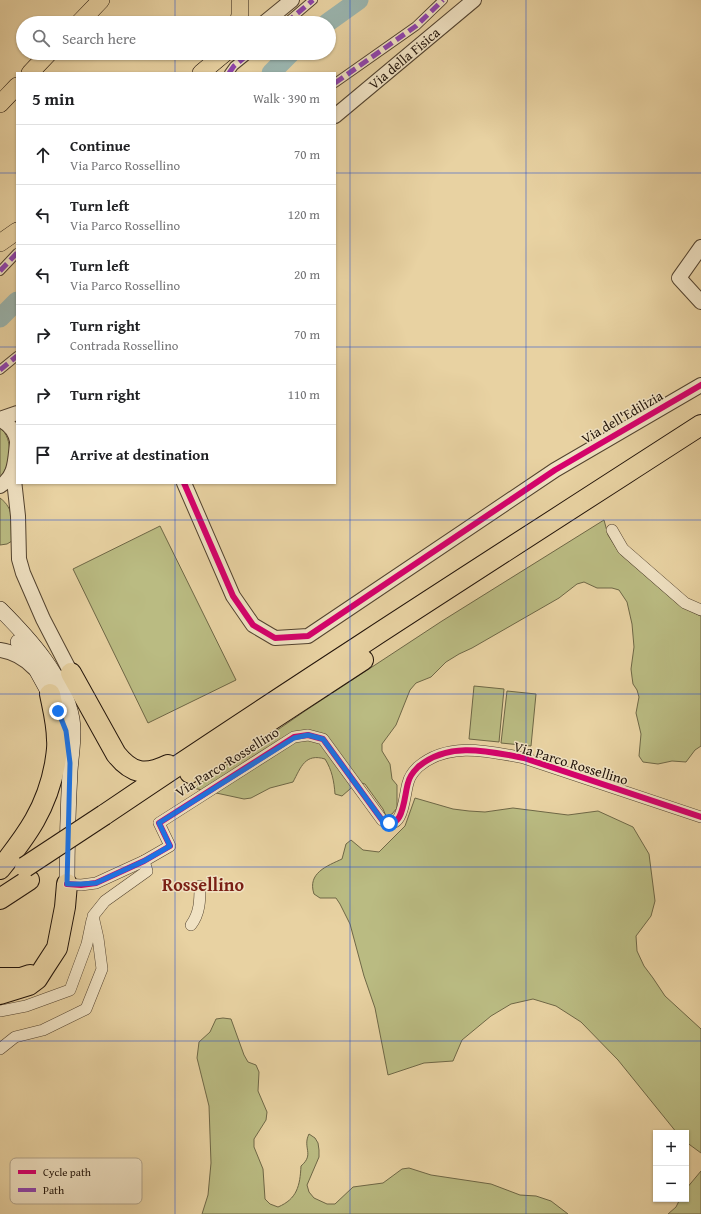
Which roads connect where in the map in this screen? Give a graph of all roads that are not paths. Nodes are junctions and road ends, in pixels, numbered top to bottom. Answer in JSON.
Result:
{"nodes":[{"id":1,"x":101,"y":0,"type":"edge"},
{"id":2,"x":240,"y":0,"type":"edge"},
{"id":3,"x":292,"y":0,"type":"edge"},
{"id":4,"x":313,"y":0,"type":"edge"},
{"id":5,"x":443,"y":0,"type":"edge"},
{"id":6,"x":474,"y":0,"type":"edge"},
{"id":7,"x":85,"y":16,"type":"edge"},
{"id":8,"x":240,"y":16,"type":"edge"},
{"id":9,"x":273,"y":16,"type":"edge"},
{"id":10,"x":294,"y":16,"type":"edge"},
{"id":11,"x":43,"y":60,"type":"edge"},
{"id":12,"x":217,"y":60,"type":"edge"},
{"id":13,"x":241,"y":60,"type":"edge"},
{"id":14,"x":31,"y":72,"type":"edge"},
{"id":15,"x":202,"y":72,"type":"edge"},
{"id":16,"x":230,"y":72,"type":"edge"},
{"id":17,"x":336,"y":82,"type":"edge"},
{"id":18,"x":16,"y":87,"type":"edge"},
{"id":19,"x":0,"y":104,"type":"edge"},
{"id":20,"x":336,"y":115,"type":"edge"},
{"id":21,"x":16,"y":232,"type":"edge"},
{"id":22,"x":0,"y":243,"type":"edge"},
{"id":23,"x":701,"y":247,"type":"edge"},
{"id":24,"x":16,"y":255,"type":"edge"},
{"id":25,"x":0,"y":271,"type":"edge"},
{"id":26,"x":701,"y":302,"type":"edge"},
{"id":27,"x":16,"y":357,"type":"edge"},
{"id":28,"x":0,"y":370,"type":"edge"},
{"id":29,"x":701,"y":385,"type":"edge"},
{"id":30,"x":16,"y":413,"type":"edge"},
{"id":31,"x":0,"y":419,"type":"edge"},
{"id":32,"x":701,"y":425,"type":"edge"},
{"id":33,"x":16,"y":439,"type":"edge"},
{"id":34,"x":701,"y":439,"type":"edge"},
{"id":35,"x":16,"y":449,"type":"edge"},
{"id":36,"x":13,"y":471,"type":"junction"},
{"id":37,"x":184,"y":484,"type":"edge"},
{"id":38,"x":0,"y":486,"type":"edge"},
{"id":39,"x":0,"y":493,"type":"edge"},
{"id":40,"x":18,"y":516,"type":"junction"},
{"id":41,"x":612,"y":530,"type":"dead end"},
{"id":42,"x":0,"y":608,"type":"edge"},
{"id":43,"x":701,"y":610,"type":"edge"},
{"id":44,"x":0,"y":622,"type":"edge"},
{"id":45,"x":0,"y":650,"type":"edge"},
{"id":46,"x":41,"y":676,"type":"junction"},
{"id":47,"x":60,"y":683,"type":"junction"},
{"id":48,"x":200,"y":750,"type":"junction"},
{"id":49,"x":701,"y":817,"type":"edge"},
{"id":50,"x":106,"y":821,"type":"junction"},
{"id":51,"x":144,"y":861,"type":"junction"},
{"id":52,"x":0,"y":869,"type":"edge"},
{"id":53,"x":67,"y":884,"type":"junction"},
{"id":54,"x":200,"y":886,"type":"dead end"},
{"id":55,"x":2,"y":896,"type":"edge"},
{"id":56,"x":93,"y":916,"type":"junction"},
{"id":57,"x":192,"y":925,"type":"dead end"},
{"id":58,"x":44,"y":968,"type":"junction"},
{"id":59,"x":0,"y":978,"type":"edge"},
{"id":60,"x":0,"y":994,"type":"edge"},
{"id":61,"x":0,"y":1011,"type":"edge"},
{"id":62,"x":0,"y":1049,"type":"edge"}],
"edges":[{"from":1,"to":7,"type":"main road"},
{"from":2,"to":8,"type":"main road"},
{"from":3,"to":9,"type":"street"},
{"from":4,"to":10,"type":"street"},
{"from":5,"to":17,"type":"street"},
{"from":6,"to":20,"type":"street","name":"Via della Fisica"},
{"from":11,"to":14,"type":"main road"},
{"from":12,"to":15,"type":"main road"},
{"from":13,"to":16,"type":"street"},
{"from":18,"to":19,"type":"main road"},
{"from":21,"to":22,"type":"main road"},
{"from":23,"to":26,"type":"street"},
{"from":24,"to":25,"type":"street"},
{"from":27,"to":28,"type":"street"},
{"from":29,"to":37,"type":"street","name":"Via dell'Edilizia"},
{"from":30,"to":31,"type":"street"},
{"from":31,"to":33,"type":"street"},
{"from":32,"to":48,"type":"highway"},
{"from":34,"to":50,"type":"highway"},
{"from":35,"to":36,"type":"street"},
{"from":36,"to":38,"type":"street"},
{"from":36,"to":40,"type":"street"},
{"from":39,"to":40,"type":"street"},
{"from":40,"to":47,"type":"street"},
{"from":41,"to":43,"type":"street"},
{"from":42,"to":47,"type":"main road"},
{"from":44,"to":46,"type":"main road"},
{"from":45,"to":46,"type":"street"},
{"from":46,"to":47,"type":"main road"},
{"from":47,"to":48,"type":"highway"},
{"from":47,"to":52,"type":"highway"},
{"from":47,"to":53,"type":"main road"},
{"from":48,"to":50,"type":"highway"},
{"from":49,"to":51,"type":"street","name":"Via Parco Rossellino"},
{"from":50,"to":55,"type":"highway","bridge":true},
{"from":51,"to":53,"type":"street"},
{"from":51,"to":56,"type":"street"},
{"from":53,"to":58,"type":"highway"},
{"from":54,"to":57,"type":"street"},
{"from":56,"to":61,"type":"street"},
{"from":56,"to":62,"type":"street"},
{"from":58,"to":59,"type":"highway"},
{"from":58,"to":60,"type":"highway"}]}
